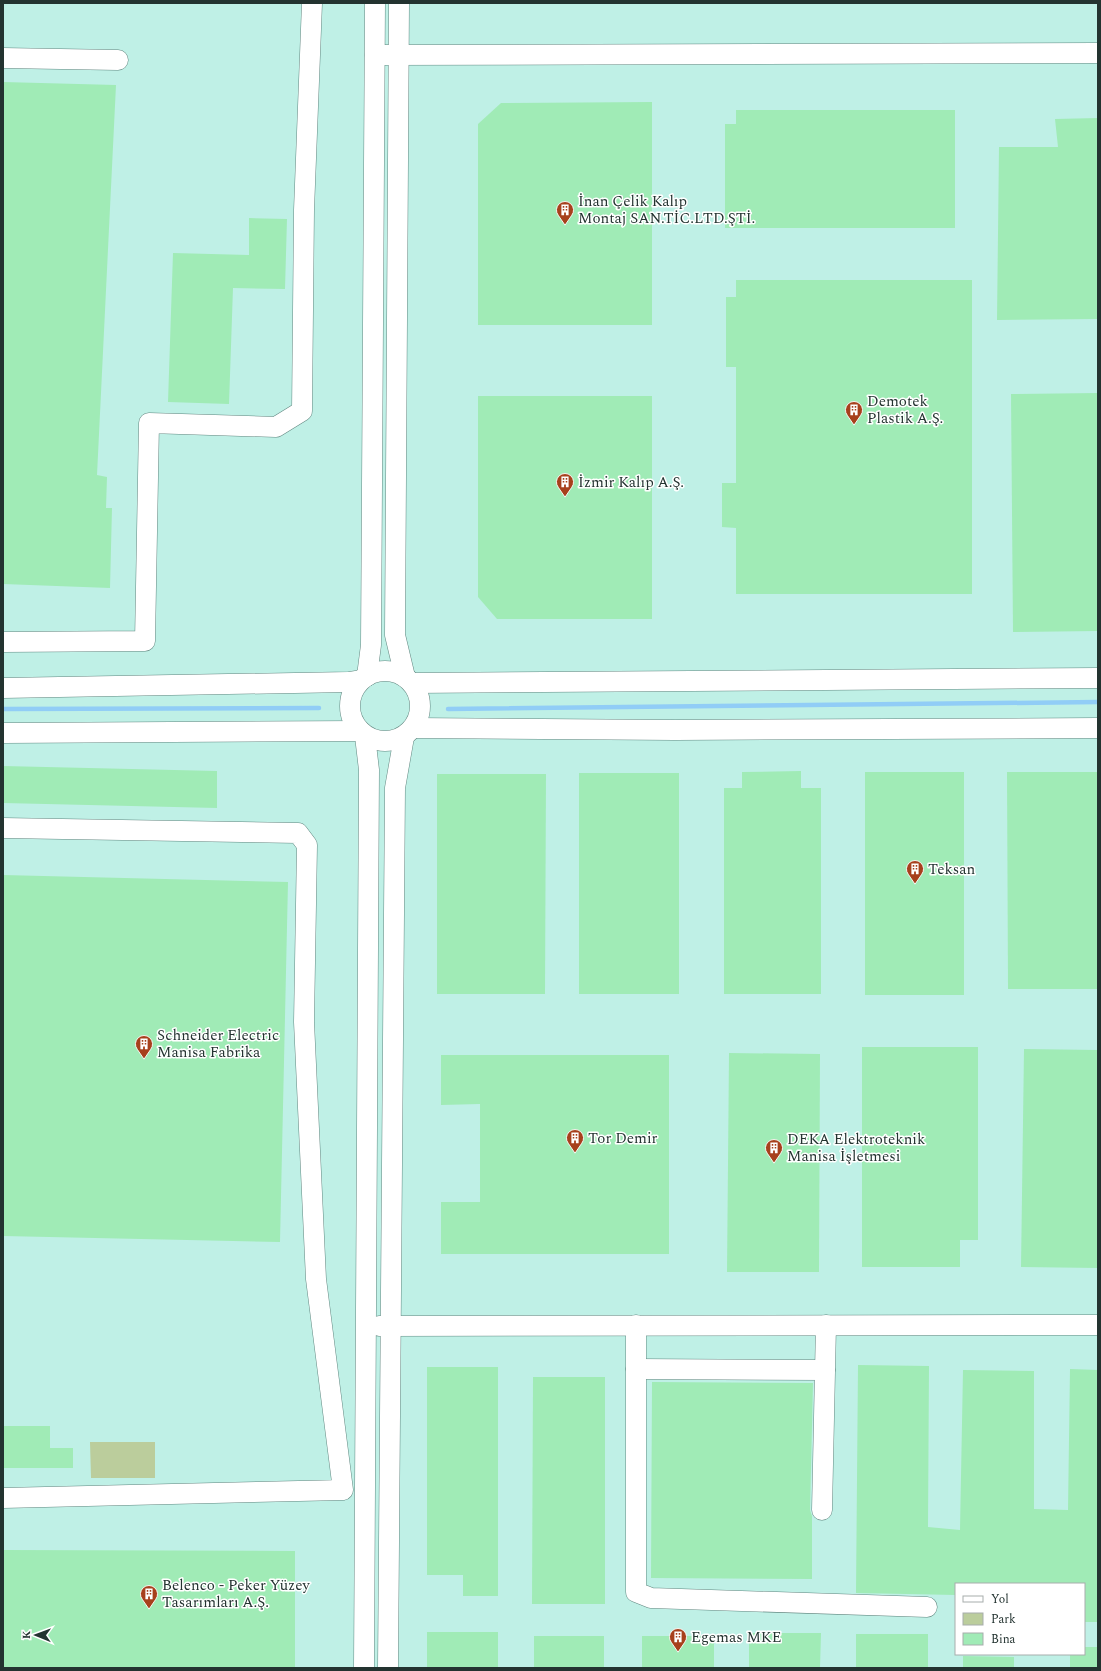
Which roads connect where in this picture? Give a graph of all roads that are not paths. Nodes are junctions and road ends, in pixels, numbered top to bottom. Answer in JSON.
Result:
{"nodes":[{"id":1,"x":312,"y":3,"type":"edge"},
{"id":2,"x":375,"y":3,"type":"edge"},
{"id":3,"x":399,"y":3,"type":"edge"},
{"id":4,"x":1098,"y":52,"type":"edge"},
{"id":5,"x":375,"y":55,"type":"junction"},
{"id":6,"x":399,"y":56,"type":"junction"},
{"id":7,"x":3,"y":58,"type":"edge"},
{"id":8,"x":118,"y":60,"type":"dead end"},
{"id":9,"x":3,"y":642,"type":"edge"},
{"id":10,"x":364,"y":678,"type":"junction"},
{"id":11,"x":1098,"y":678,"type":"edge"},
{"id":12,"x":409,"y":680,"type":"junction"},
{"id":13,"x":3,"y":688,"type":"edge"},
{"id":14,"x":1098,"y":728,"type":"edge"},
{"id":15,"x":409,"y":732,"type":"junction"},
{"id":16,"x":3,"y":733,"type":"edge"},
{"id":17,"x":362,"y":733,"type":"junction"},
{"id":18,"x":3,"y":828,"type":"edge"},
{"id":19,"x":391,"y":1325,"type":"junction"},
{"id":20,"x":636,"y":1325,"type":"junction"},
{"id":21,"x":826,"y":1325,"type":"junction"},
{"id":22,"x":1098,"y":1325,"type":"edge"},
{"id":23,"x":367,"y":1326,"type":"junction"},
{"id":24,"x":636,"y":1369,"type":"junction"},
{"id":25,"x":825,"y":1370,"type":"junction"},
{"id":26,"x":343,"y":1490,"type":"junction"},
{"id":27,"x":365,"y":1490,"type":"junction"},
{"id":28,"x":4,"y":1497,"type":"edge"},
{"id":29,"x":822,"y":1510,"type":"dead end"},
{"id":30,"x":927,"y":1607,"type":"dead end"},
{"id":31,"x":364,"y":1668,"type":"edge"},
{"id":32,"x":388,"y":1668,"type":"edge"}],
"edges":[{"from":1,"to":9,"type":"street"},
{"from":2,"to":5,"type":"street"},
{"from":3,"to":6,"type":"street"},
{"from":4,"to":6,"type":"street"},
{"from":5,"to":6,"type":"street"},
{"from":5,"to":10,"type":"street"},
{"from":6,"to":12,"type":"street"},
{"from":7,"to":8,"type":"street"},
{"from":10,"to":12,"type":"street"},
{"from":10,"to":13,"type":"street"},
{"from":10,"to":17,"type":"street"},
{"from":11,"to":12,"type":"street"},
{"from":12,"to":15,"type":"street"},
{"from":14,"to":15,"type":"street"},
{"from":15,"to":17,"type":"street"},
{"from":15,"to":19,"type":"street"},
{"from":16,"to":17,"type":"street"},
{"from":17,"to":23,"type":"street"},
{"from":18,"to":26,"type":"street"},
{"from":19,"to":20,"type":"street"},
{"from":19,"to":23,"type":"street"},
{"from":19,"to":32,"type":"street"},
{"from":20,"to":21,"type":"street"},
{"from":20,"to":24,"type":"street"},
{"from":21,"to":22,"type":"street"},
{"from":21,"to":25,"type":"street"},
{"from":23,"to":27,"type":"street"},
{"from":24,"to":25,"type":"street"},
{"from":24,"to":30,"type":"street"},
{"from":25,"to":29,"type":"street"},
{"from":26,"to":27,"type":"street"},
{"from":26,"to":28,"type":"street"},
{"from":27,"to":31,"type":"street"}]}
